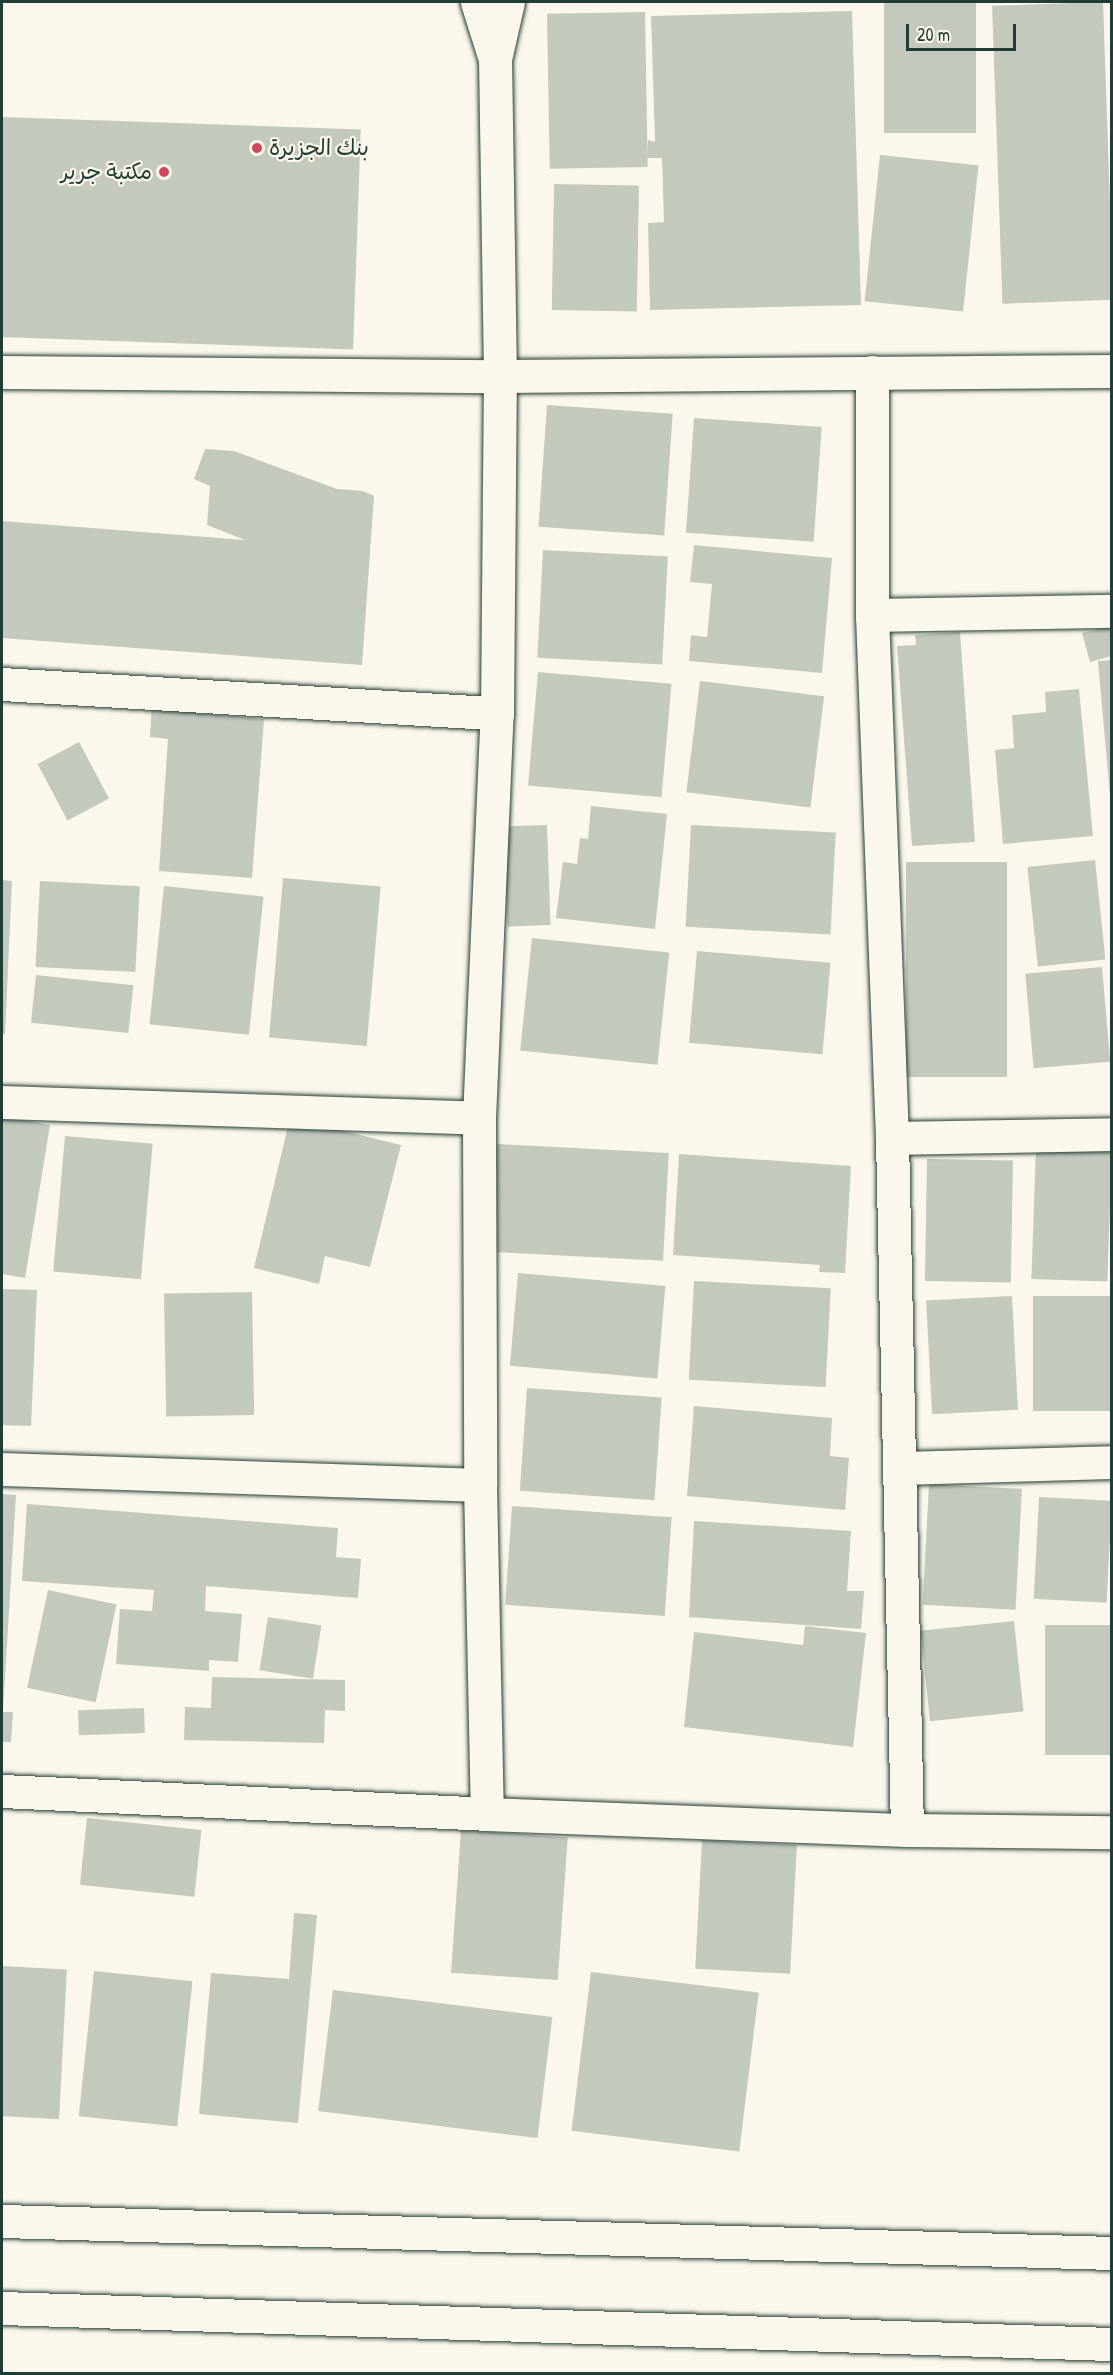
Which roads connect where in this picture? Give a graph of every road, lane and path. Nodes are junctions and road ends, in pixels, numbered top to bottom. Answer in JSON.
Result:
{"nodes":[{"id":1,"x":477,"y":2,"type":"edge"},
{"id":2,"x":508,"y":2,"type":"edge"},
{"id":3,"x":495,"y":59,"type":"junction"},
{"id":4,"x":1112,"y":371,"type":"edge"},
{"id":5,"x":2,"y":372,"type":"edge"},
{"id":6,"x":872,"y":372,"type":"junction"},
{"id":7,"x":500,"y":376,"type":"junction"},
{"id":8,"x":1112,"y":611,"type":"edge"},
{"id":9,"x":872,"y":615,"type":"junction"},
{"id":10,"x":2,"y":684,"type":"edge"},
{"id":11,"x":497,"y":713,"type":"junction"},
{"id":12,"x":2,"y":1102,"type":"edge"},
{"id":13,"x":478,"y":1118,"type":"junction"},
{"id":14,"x":1112,"y":1134,"type":"edge"},
{"id":15,"x":892,"y":1138,"type":"junction"},
{"id":16,"x":1112,"y":1462,"type":"edge"},
{"id":17,"x":900,"y":1468,"type":"junction"},
{"id":18,"x":2,"y":1469,"type":"edge"},
{"id":19,"x":480,"y":1485,"type":"junction"},
{"id":20,"x":2,"y":1791,"type":"edge"},
{"id":21,"x":487,"y":1814,"type":"junction"},
{"id":22,"x":908,"y":1830,"type":"junction"},
{"id":23,"x":1112,"y":1832,"type":"edge"},
{"id":24,"x":2,"y":2221,"type":"edge"},
{"id":25,"x":1112,"y":2253,"type":"edge"},
{"id":26,"x":2,"y":2308,"type":"edge"},
{"id":27,"x":1112,"y":2344,"type":"edge"}],
"edges":[{"from":1,"to":3,"type":"street"},
{"from":2,"to":3,"type":"street"},
{"from":3,"to":7,"type":"street"},
{"from":4,"to":6,"type":"street"},
{"from":5,"to":7,"type":"street"},
{"from":6,"to":7,"type":"street"},
{"from":6,"to":9,"type":"street"},
{"from":7,"to":11,"type":"street"},
{"from":8,"to":9,"type":"street"},
{"from":9,"to":15,"type":"street"},
{"from":10,"to":11,"type":"street"},
{"from":11,"to":13,"type":"street"},
{"from":12,"to":13,"type":"street"},
{"from":13,"to":19,"type":"street"},
{"from":14,"to":15,"type":"street"},
{"from":15,"to":17,"type":"street"},
{"from":16,"to":17,"type":"street"},
{"from":17,"to":22,"type":"street"},
{"from":18,"to":19,"type":"street"},
{"from":19,"to":21,"type":"street"},
{"from":20,"to":21,"type":"street"},
{"from":21,"to":22,"type":"street"},
{"from":22,"to":23,"type":"street"},
{"from":24,"to":25,"type":"street"},
{"from":26,"to":27,"type":"street"}]}
